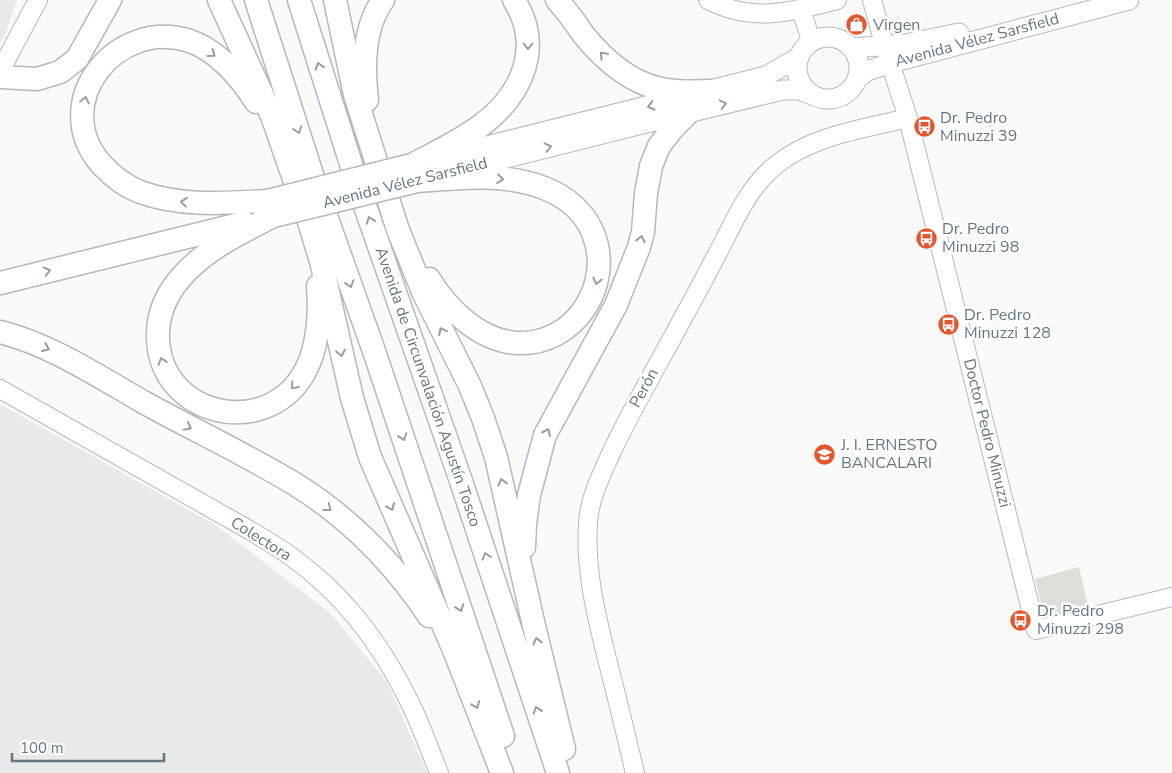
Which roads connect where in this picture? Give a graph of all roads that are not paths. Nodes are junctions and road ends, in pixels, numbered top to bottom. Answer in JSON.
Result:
{"nodes":[{"id":1,"x":38,"y":0,"type":"edge"},
{"id":2,"x":110,"y":0,"type":"edge"},
{"id":3,"x":219,"y":0,"type":"edge"},
{"id":4,"x":256,"y":0,"type":"edge"},
{"id":5,"x":298,"y":0,"type":"edge"},
{"id":6,"x":335,"y":0,"type":"edge"},
{"id":7,"x":383,"y":0,"type":"edge"},
{"id":8,"x":514,"y":0,"type":"edge"},
{"id":9,"x":557,"y":0,"type":"edge"},
{"id":10,"x":708,"y":0,"type":"edge"},
{"id":11,"x":837,"y":0,"type":"edge"},
{"id":12,"x":872,"y":0,"type":"edge"},
{"id":13,"x":1086,"y":0,"type":"edge"},
{"id":14,"x":1128,"y":0,"type":"edge"},
{"id":15,"x":801,"y":9,"type":"junction"},
{"id":16,"x":812,"y":41,"type":"junction"},
{"id":17,"x":852,"y":48,"type":"junction"},
{"id":18,"x":888,"y":55,"type":"junction"},
{"id":19,"x":799,"y":57,"type":"junction"},
{"id":20,"x":0,"y":71,"type":"edge"},
{"id":21,"x":0,"y":77,"type":"edge"},
{"id":22,"x":857,"y":79,"type":"junction"},
{"id":23,"x":711,"y":91,"type":"junction"},
{"id":24,"x":810,"y":94,"type":"junction"},
{"id":25,"x":689,"y":112,"type":"junction"},
{"id":26,"x":908,"y":118,"type":"junction"},
{"id":27,"x":414,"y":173,"type":"junction"},
{"id":28,"x":382,"y":180,"type":"junction"},
{"id":29,"x":302,"y":200,"type":"junction"},
{"id":30,"x":271,"y":208,"type":"junction"},
{"id":31,"x":0,"y":267,"type":"edge"},
{"id":32,"x":0,"y":283,"type":"edge"},
{"id":33,"x":0,"y":332,"type":"edge"},
{"id":34,"x":0,"y":389,"type":"edge"},
{"id":35,"x":524,"y":582,"type":"junction"},
{"id":36,"x":1172,"y":596,"type":"edge"},
{"id":37,"x":464,"y":674,"type":"junction"},
{"id":38,"x":439,"y":773,"type":"edge"},
{"id":39,"x":502,"y":773,"type":"edge"},
{"id":40,"x":516,"y":773,"type":"edge"},
{"id":41,"x":558,"y":773,"type":"edge"},
{"id":42,"x":570,"y":773,"type":"edge"},
{"id":43,"x":635,"y":773,"type":"edge"}],
"edges":[{"from":1,"to":20,"type":"street"},
{"from":2,"to":21,"type":"highway"},
{"from":3,"to":29,"type":"highway"},
{"from":4,"to":40,"type":"highway","one_way":true},
{"from":41,"to":5,"type":"highway","name":"Avenida de Circunvalación Agustín Tosco","one_way":true},
{"from":6,"to":28,"type":"highway"},
{"from":7,"to":28,"type":"highway"},
{"from":8,"to":27,"type":"highway","one_way":true},
{"from":23,"to":9,"type":"highway","one_way":true},
{"from":10,"to":15,"type":"street"},
{"from":11,"to":15,"type":"street"},
{"from":12,"to":18,"type":"street","name":"Doctor Pedro Minuzzi"},
{"from":13,"to":18,"type":"main road","name":"Avenida Vélez Sarsfield"},
{"from":14,"to":18,"type":"main road","name":"Avenida Vélez Sarsfield"},
{"from":15,"to":16,"type":"street"},
{"from":16,"to":17,"type":"main road"},
{"from":16,"to":19,"type":"main road"},
{"from":17,"to":18,"type":"main road","name":"Avenida Vélez Sarsfield"},
{"from":17,"to":22,"type":"main road"},
{"from":18,"to":22,"type":"main road","name":"Avenida Vélez Sarsfield"},
{"from":18,"to":26,"type":"street","name":"Doctor Pedro Minuzzi"},
{"from":19,"to":23,"type":"main road","name":"Avenida Vélez Sarsfield"},
{"from":19,"to":24,"type":"main road"},
{"from":22,"to":24,"type":"main road"},
{"from":23,"to":27,"type":"main road","name":"Avenida Vélez Sarsfield","one_way":true},
{"from":25,"to":24,"type":"main road","name":"Avenida Vélez Sarsfield","one_way":true},
{"from":27,"to":25,"type":"main road","name":"Avenida Vélez Sarsfield","one_way":true},
{"from":35,"to":25,"type":"highway","one_way":true},
{"from":26,"to":36,"type":"street","name":"Doctor Pedro Minuzzi"},
{"from":26,"to":43,"type":"street","name":"Perón"},
{"from":27,"to":28,"type":"highway","one_way":true},
{"from":27,"to":30,"type":"highway","name":"Avenida Vélez Sarsfield","bridge":true},
{"from":35,"to":28,"type":"highway","one_way":true},
{"from":29,"to":30,"type":"highway","one_way":true},
{"from":30,"to":29,"type":"highway","one_way":true},
{"from":29,"to":37,"type":"highway","one_way":true},
{"from":30,"to":31,"type":"highway","name":"Avenida Vélez Sarsfield"},
{"from":32,"to":30,"type":"highway","name":"Avenida Vélez Sarsfield","one_way":true},
{"from":33,"to":37,"type":"highway","one_way":true},
{"from":34,"to":38,"type":"street","name":"Colectora"},
{"from":42,"to":35,"type":"highway","one_way":true},
{"from":37,"to":39,"type":"highway","one_way":true}]}
